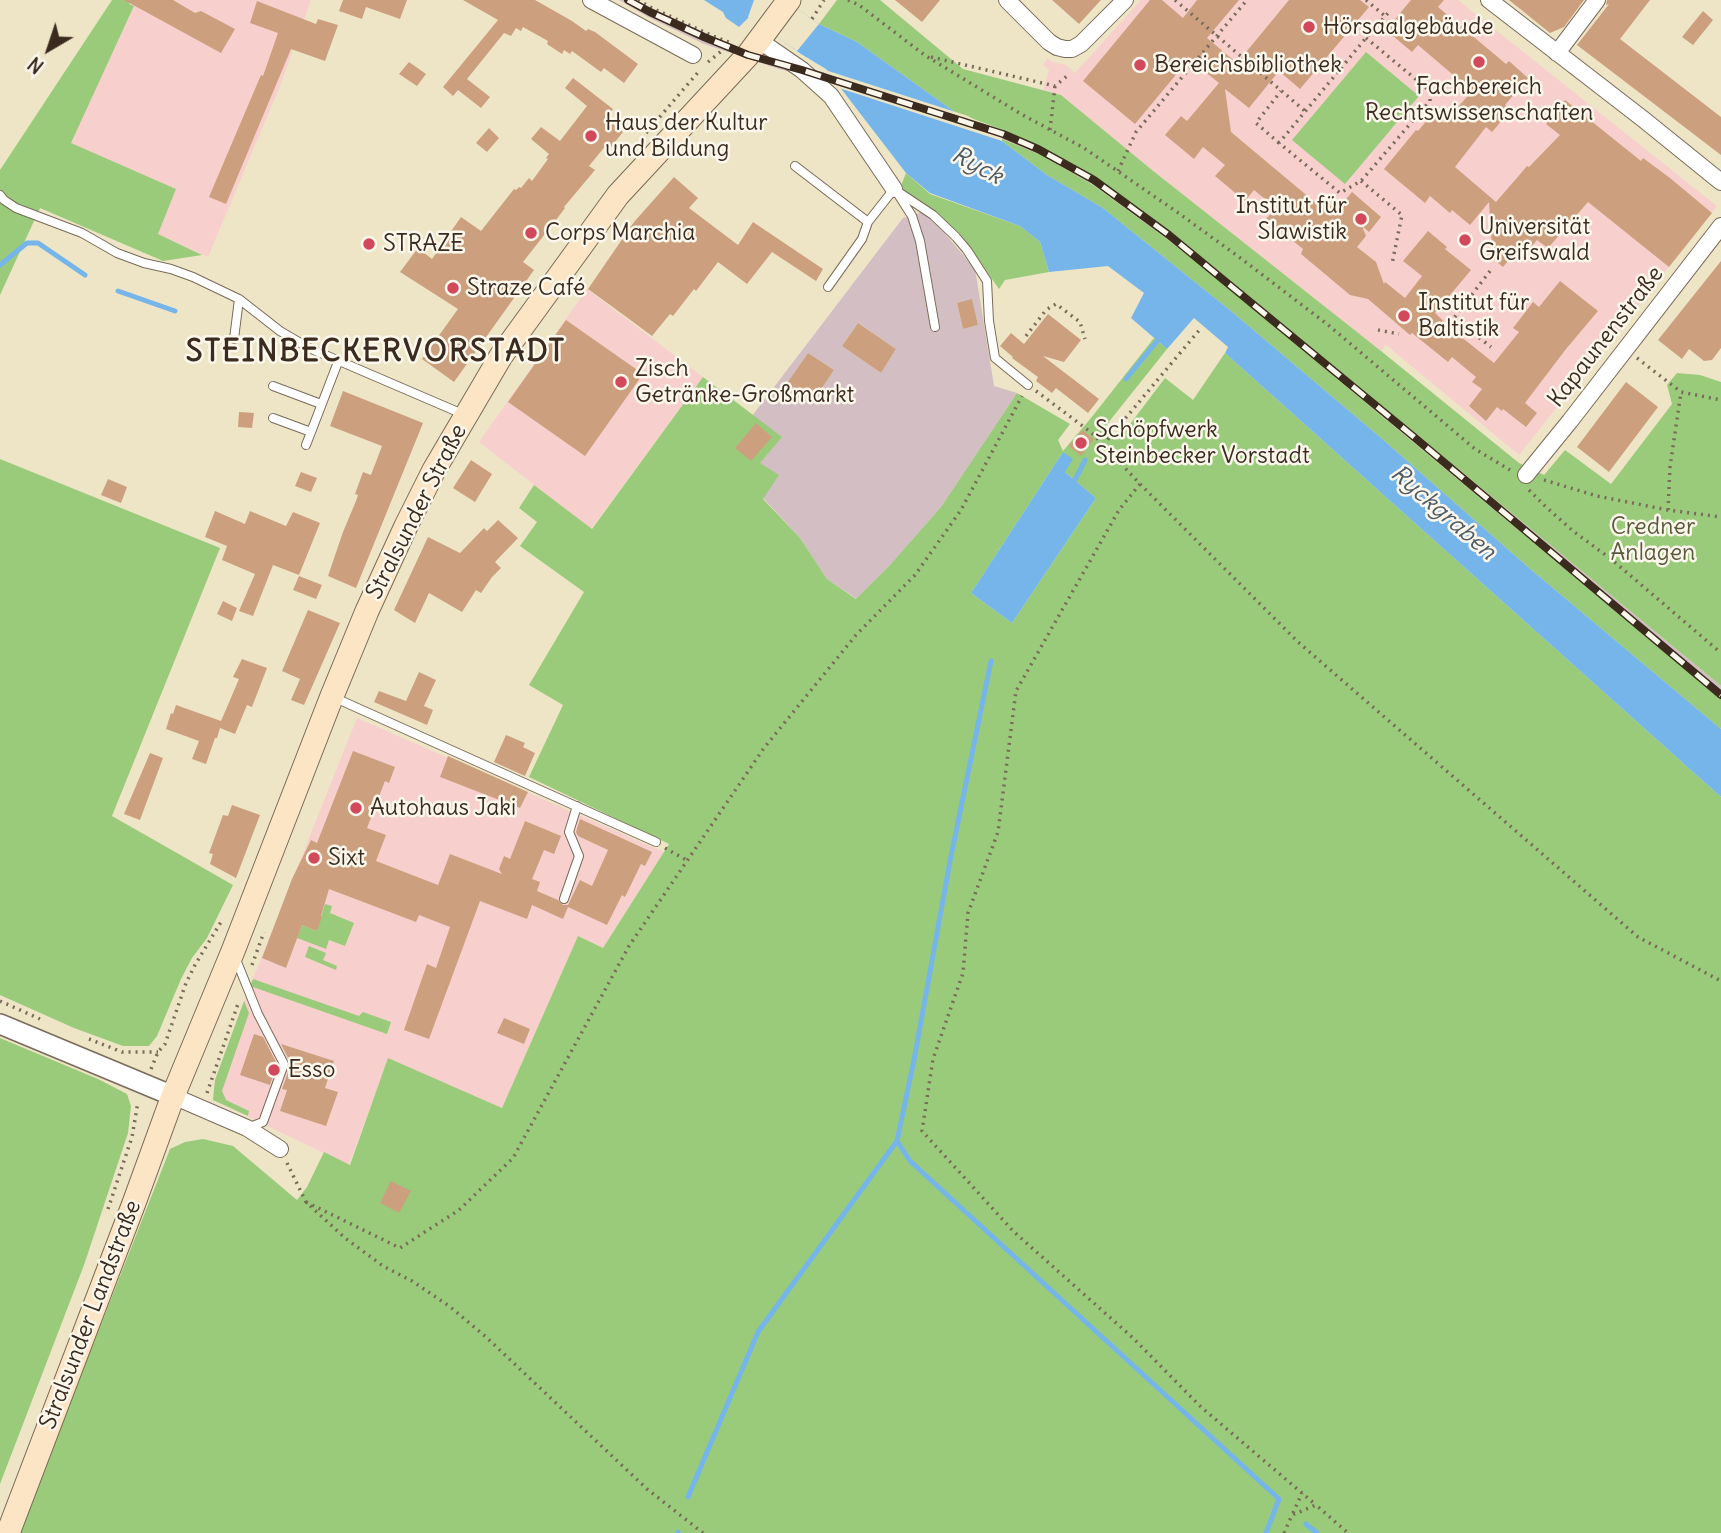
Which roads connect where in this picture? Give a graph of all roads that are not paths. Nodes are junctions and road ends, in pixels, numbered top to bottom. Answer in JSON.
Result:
{"nodes":[{"id":1,"x":591,"y":0,"type":"edge"},
{"id":2,"x":1007,"y":0,"type":"edge"},
{"id":3,"x":1125,"y":0,"type":"edge"},
{"id":4,"x":1489,"y":0,"type":"edge"},
{"id":5,"x":1597,"y":0,"type":"edge"},
{"id":6,"x":789,"y":1,"type":"edge"},
{"id":7,"x":764,"y":36,"type":"junction"},
{"id":8,"x":1557,"y":53,"type":"junction"},
{"id":9,"x":693,"y":55,"type":"dead end"},
{"id":10,"x":794,"y":166,"type":"dead end"},
{"id":11,"x":1721,"y":182,"type":"edge"},
{"id":12,"x":894,"y":189,"type":"junction"},
{"id":13,"x":0,"y":195,"type":"edge"},
{"id":14,"x":868,"y":222,"type":"junction"},
{"id":15,"x":1721,"y":226,"type":"edge"},
{"id":16,"x":828,"y":288,"type":"dead end"},
{"id":17,"x":239,"y":299,"type":"junction"},
{"id":18,"x":935,"y":327,"type":"dead end"},
{"id":19,"x":234,"y":338,"type":"dead end"},
{"id":20,"x":338,"y":362,"type":"junction"},
{"id":21,"x":1028,"y":385,"type":"road end"},
{"id":22,"x":273,"y":386,"type":"dead end"},
{"id":23,"x":321,"y":404,"type":"junction"},
{"id":24,"x":466,"y":415,"type":"junction"},
{"id":25,"x":273,"y":418,"type":"dead end"},
{"id":26,"x":311,"y":432,"type":"junction"},
{"id":27,"x":306,"y":445,"type":"dead end"},
{"id":28,"x":1519,"y":476,"type":"road end"},
{"id":29,"x":332,"y":696,"type":"junction"},
{"id":30,"x":577,"y":806,"type":"junction"},
{"id":31,"x":656,"y":842,"type":"road end"},
{"id":32,"x":564,"y":899,"type":"dead end"},
{"id":33,"x":233,"y":951,"type":"junction"},
{"id":34,"x":0,"y":1024,"type":"edge"},
{"id":35,"x":173,"y":1096,"type":"junction"},
{"id":36,"x":247,"y":1128,"type":"junction"},
{"id":37,"x":280,"y":1149,"type":"road end"},
{"id":38,"x":8,"y":1533,"type":"edge"}],
"edges":[{"from":1,"to":9,"type":"street"},
{"from":2,"to":3,"type":"street"},
{"from":4,"to":8,"type":"street"},
{"from":5,"to":8,"type":"street"},
{"from":6,"to":7,"type":"main road","name":"Stralsunder Straße"},
{"from":7,"to":12,"type":"street"},
{"from":7,"to":24,"type":"main road","name":"Stralsunder Straße"},
{"from":8,"to":11,"type":"street"},
{"from":10,"to":14,"type":"lane"},
{"from":12,"to":14,"type":"lane"},
{"from":12,"to":18,"type":"lane"},
{"from":12,"to":21,"type":"lane"},
{"from":13,"to":17,"type":"lane"},
{"from":14,"to":16,"type":"lane"},
{"from":15,"to":28,"type":"street","name":"Kapaunenstraße"},
{"from":17,"to":19,"type":"lane"},
{"from":17,"to":20,"type":"lane"},
{"from":20,"to":23,"type":"lane"},
{"from":20,"to":24,"type":"lane"},
{"from":22,"to":23,"type":"lane"},
{"from":23,"to":26,"type":"lane"},
{"from":24,"to":29,"type":"main road","name":"Stralsunder Straße"},
{"from":25,"to":26,"type":"lane"},
{"from":26,"to":27,"type":"lane"},
{"from":29,"to":30,"type":"lane"},
{"from":29,"to":33,"type":"main road","name":"Stralsunder Straße"},
{"from":30,"to":31,"type":"lane"},
{"from":30,"to":32,"type":"lane"},
{"from":33,"to":35,"type":"main road","name":"Stralsunder Straße"},
{"from":33,"to":36,"type":"lane"},
{"from":34,"to":35,"type":"street"},
{"from":35,"to":36,"type":"street"},
{"from":35,"to":38,"type":"main road","name":"Stralsunder Landstraße"},
{"from":36,"to":37,"type":"street"}]}
